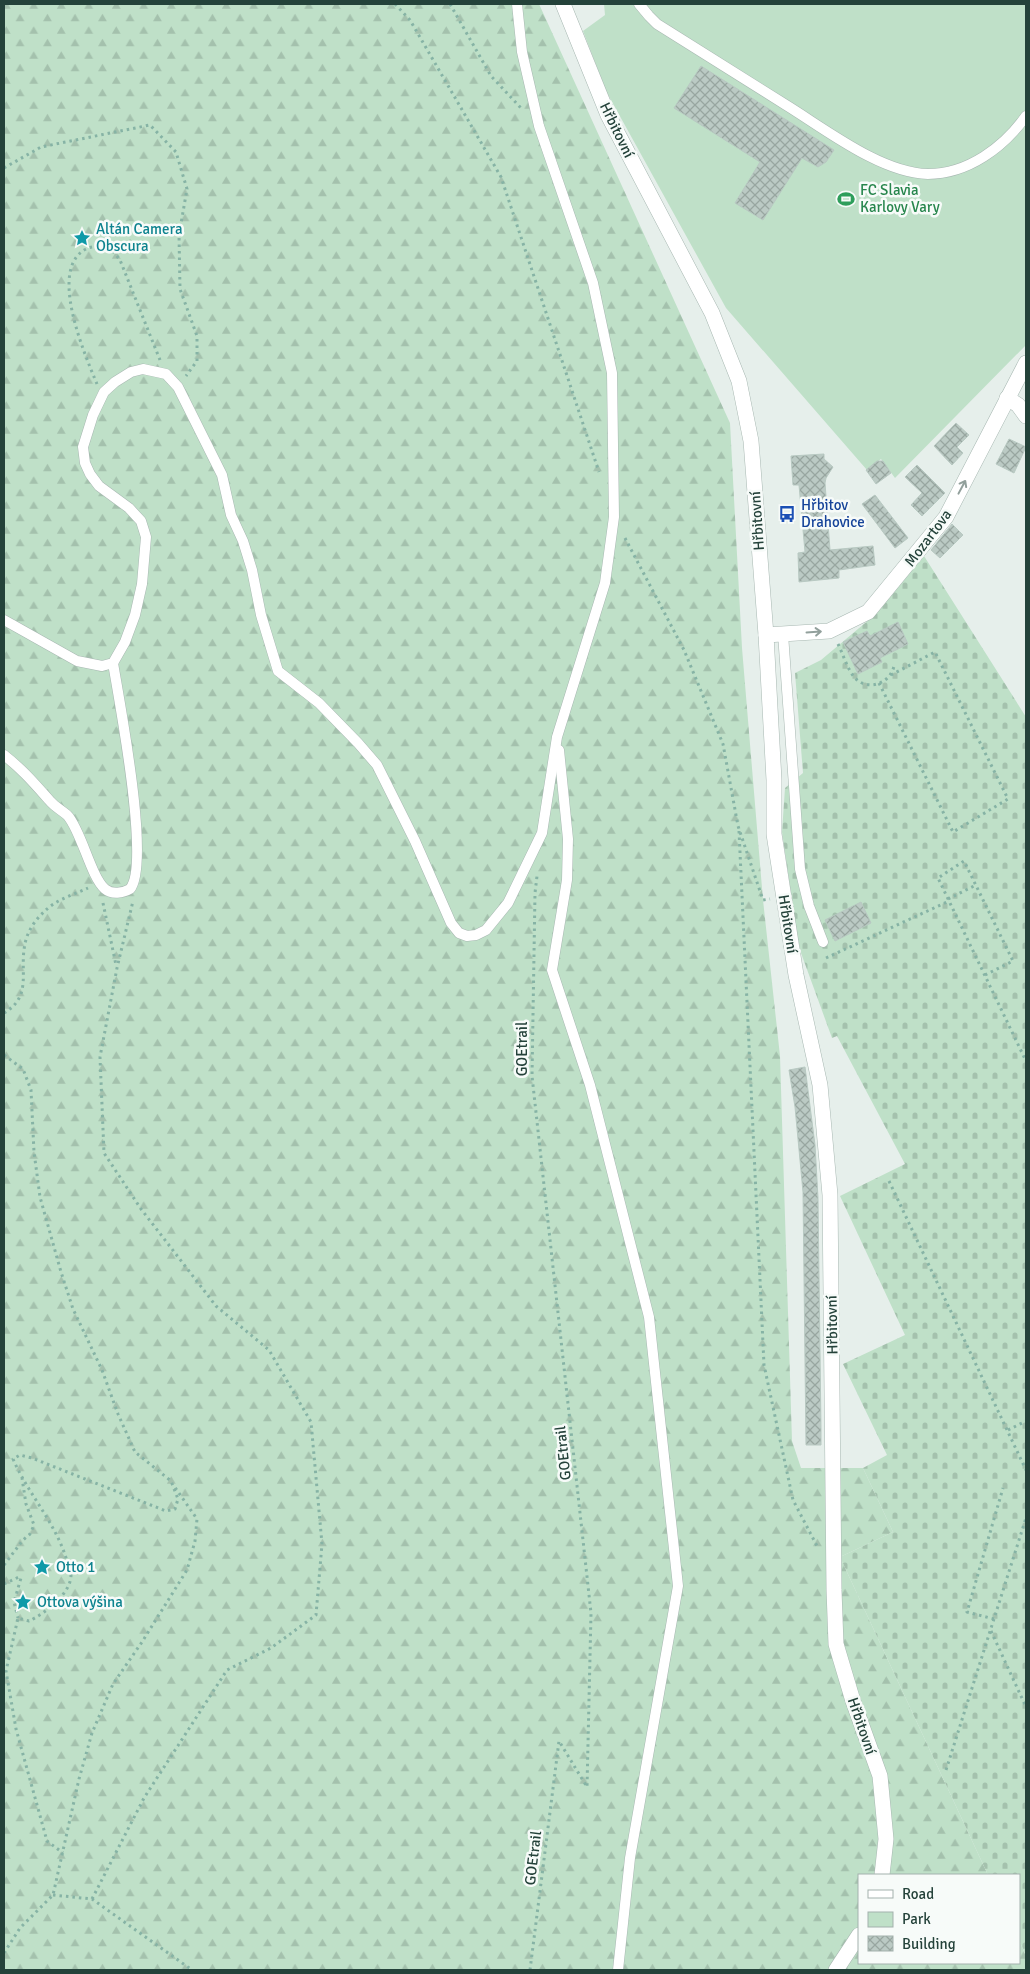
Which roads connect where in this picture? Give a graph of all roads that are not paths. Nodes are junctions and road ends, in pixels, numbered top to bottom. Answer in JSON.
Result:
{"nodes":[{"id":1,"x":516,"y":4,"type":"edge"},
{"id":2,"x":563,"y":4,"type":"edge"},
{"id":3,"x":640,"y":4,"type":"edge"},
{"id":4,"x":1026,"y":116,"type":"edge"},
{"id":5,"x":1026,"y":362,"type":"edge"},
{"id":6,"x":1007,"y":398,"type":"junction"},
{"id":7,"x":1026,"y":416,"type":"edge"},
{"id":8,"x":4,"y":620,"type":"edge"},
{"id":9,"x":783,"y":634,"type":"junction"},
{"id":10,"x":766,"y":635,"type":"junction"},
{"id":11,"x":113,"y":663,"type":"junction"},
{"id":12,"x":557,"y":737,"type":"junction"},
{"id":13,"x":4,"y":755,"type":"edge"},
{"id":14,"x":823,"y":942,"type":"dead end"},
{"id":15,"x":882,"y":1874,"type":"edge"},
{"id":16,"x":858,"y":1937,"type":"edge"},
{"id":17,"x":618,"y":1970,"type":"edge"},
{"id":18,"x":836,"y":1970,"type":"edge"}],
"edges":[{"from":1,"to":12,"type":"lane"},
{"from":2,"to":10,"type":"street","name":"Hřbitovní"},
{"from":3,"to":4,"type":"lane"},
{"from":5,"to":6,"type":"street","name":"Mozartova"},
{"from":6,"to":7,"type":"street"},
{"from":9,"to":6,"type":"street","name":"Mozartova","one_way":true},
{"from":8,"to":11,"type":"lane"},
{"from":9,"to":10,"type":"street","name":"Mozartova"},
{"from":9,"to":14,"type":"lane"},
{"from":10,"to":15,"type":"street","name":"Hřbitovní"},
{"from":11,"to":12,"type":"lane"},
{"from":11,"to":13,"type":"lane"},
{"from":12,"to":17,"type":"lane"},
{"from":16,"to":18,"type":"street"}]}
